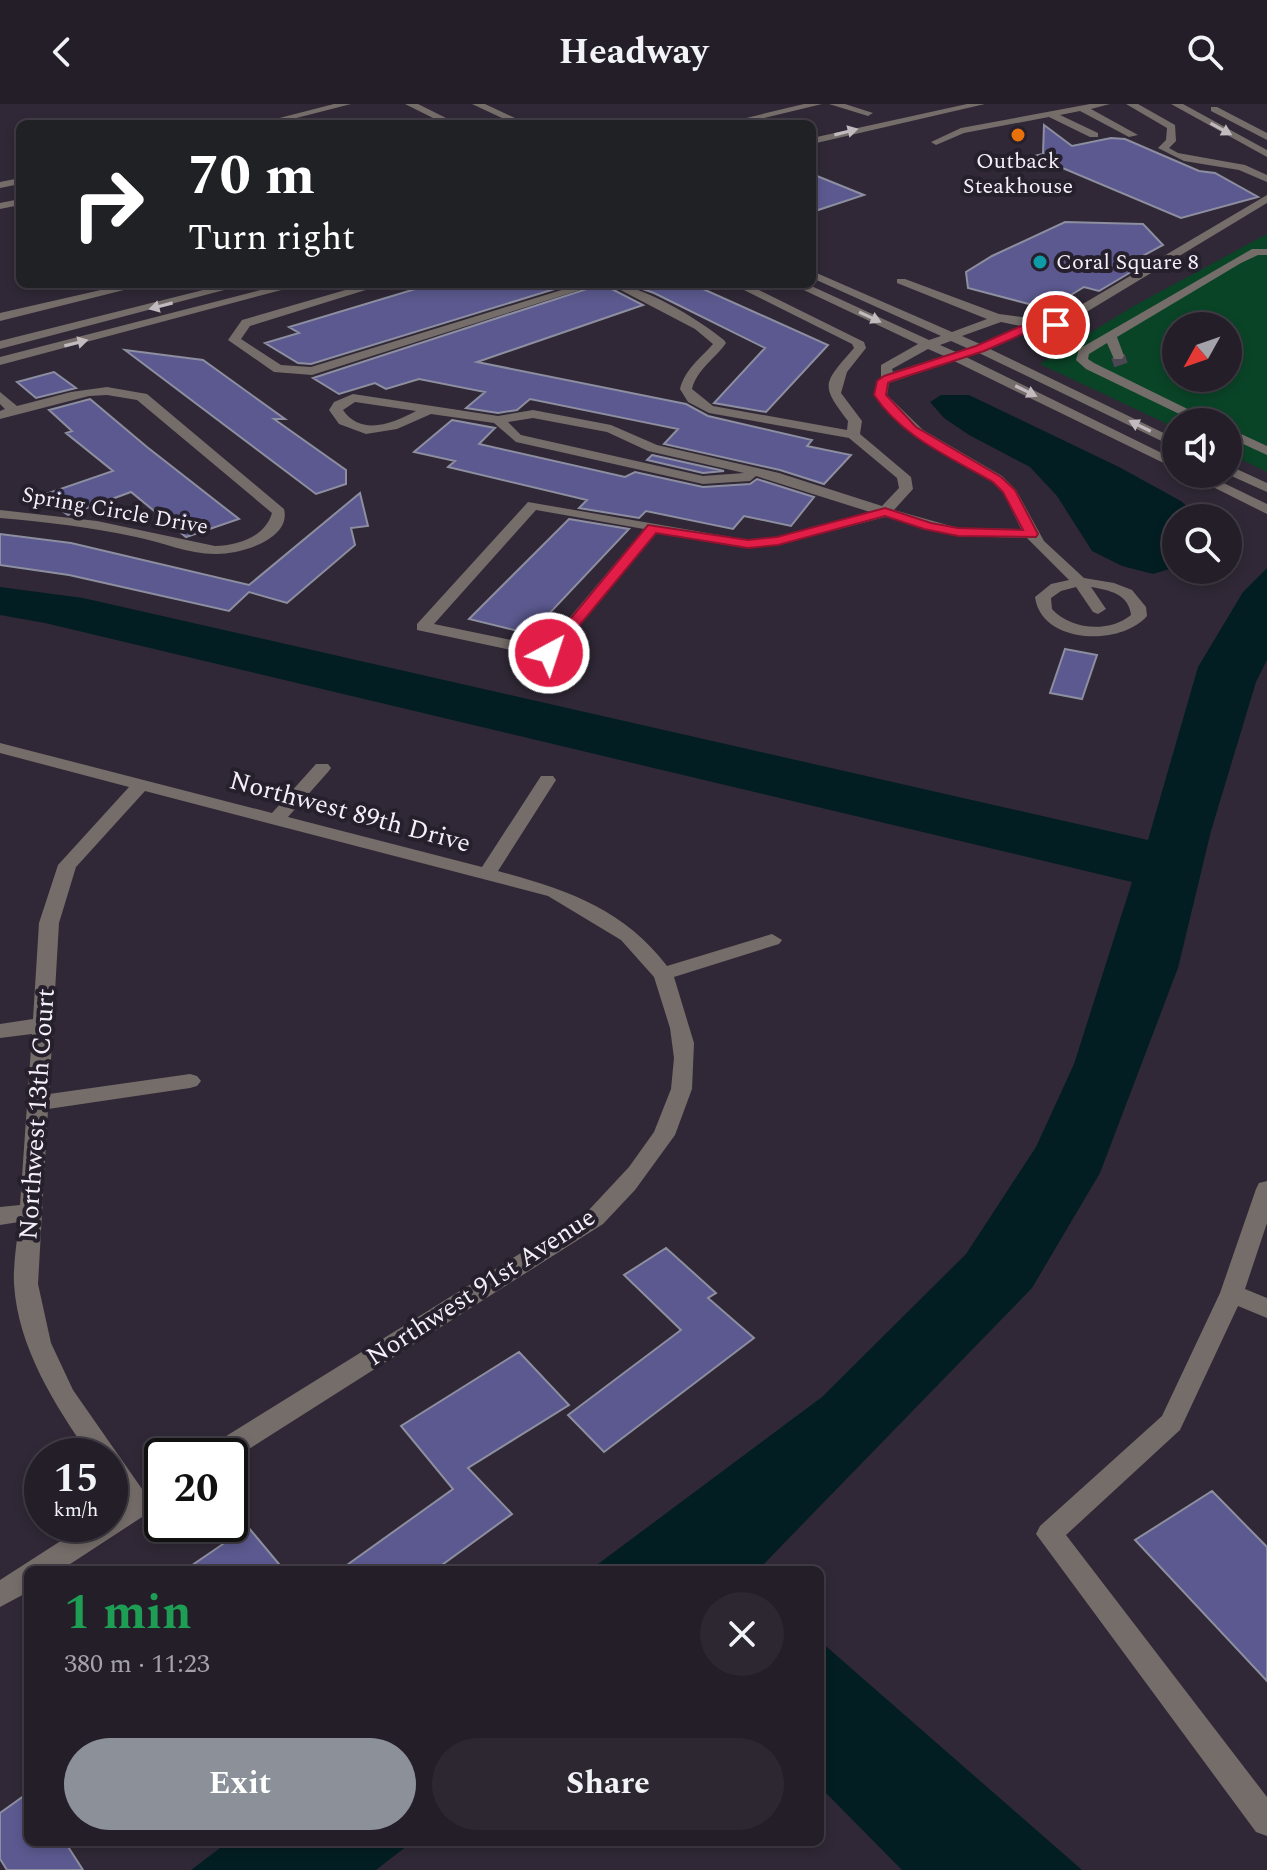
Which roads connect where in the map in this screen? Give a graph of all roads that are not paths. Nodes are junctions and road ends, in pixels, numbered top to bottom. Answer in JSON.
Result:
{"nodes":[{"id":1,"x":346,"y":104,"type":"edge"},
{"id":2,"x":410,"y":104,"type":"edge"},
{"id":3,"x":477,"y":104,"type":"edge"},
{"id":4,"x":817,"y":104,"type":"edge"},
{"id":5,"x":834,"y":104,"type":"edge"},
{"id":6,"x":854,"y":104,"type":"edge"},
{"id":7,"x":980,"y":104,"type":"edge"},
{"id":8,"x":1105,"y":104,"type":"edge"},
{"id":9,"x":1131,"y":104,"type":"edge"},
{"id":10,"x":1176,"y":104,"type":"edge"},
{"id":11,"x":1203,"y":104,"type":"edge"},
{"id":12,"x":1081,"y":108,"type":"junction"},
{"id":13,"x":883,"y":110,"type":"dead end"},
{"id":14,"x":868,"y":113,"type":"junction"},
{"id":15,"x":1049,"y":114,"type":"junction"},
{"id":16,"x":842,"y":119,"type":"dead end"},
{"id":17,"x":278,"y":120,"type":"edge"},
{"id":18,"x":444,"y":120,"type":"edge"},
{"id":19,"x":514,"y":120,"type":"edge"},
{"id":20,"x":744,"y":120,"type":"edge"},
{"id":21,"x":879,"y":124,"type":"junction"},
{"id":22,"x":1094,"y":135,"type":"dead end"},
{"id":23,"x":1133,"y":135,"type":"dead end"},
{"id":24,"x":1267,"y":137,"type":"edge"},
{"id":25,"x":816,"y":140,"type":"edge"},
{"id":26,"x":936,"y":142,"type":"dead end"},
{"id":27,"x":1267,"y":154,"type":"edge"},
{"id":28,"x":1267,"y":179,"type":"edge"},
{"id":29,"x":1267,"y":198,"type":"edge"},
{"id":30,"x":1267,"y":252,"type":"edge"},
{"id":31,"x":816,"y":276,"type":"edge"},
{"id":32,"x":901,"y":281,"type":"dead end"},
{"id":33,"x":125,"y":288,"type":"edge"},
{"id":34,"x":225,"y":288,"type":"edge"},
{"id":35,"x":283,"y":288,"type":"edge"},
{"id":36,"x":365,"y":288,"type":"edge"},
{"id":37,"x":580,"y":288,"type":"edge"},
{"id":38,"x":623,"y":288,"type":"edge"},
{"id":39,"x":746,"y":288,"type":"edge"},
{"id":40,"x":806,"y":288,"type":"edge"},
{"id":41,"x":0,"y":317,"type":"edge"},
{"id":42,"x":1003,"y":317,"type":"junction"},
{"id":43,"x":1032,"y":326,"type":"junction"},
{"id":44,"x":951,"y":336,"type":"junction"},
{"id":45,"x":1110,"y":336,"type":"junction"},
{"id":46,"x":929,"y":344,"type":"junction"},
{"id":47,"x":0,"y":345,"type":"edge"},
{"id":48,"x":980,"y":349,"type":"junction"},
{"id":49,"x":956,"y":357,"type":"junction"},
{"id":50,"x":0,"y":361,"type":"edge"},
{"id":51,"x":888,"y":378,"type":"junction"},
{"id":52,"x":1128,"y":384,"type":"junction"},
{"id":53,"x":0,"y":396,"type":"edge"},
{"id":54,"x":1178,"y":408,"type":"edge"},
{"id":55,"x":428,"y":410,"type":"junction"},
{"id":56,"x":7,"y":413,"type":"edge"},
{"id":57,"x":498,"y":420,"type":"junction"},
{"id":58,"x":853,"y":435,"type":"junction"},
{"id":59,"x":1162,"y":437,"type":"edge"},
{"id":60,"x":1242,"y":439,"type":"edge"},
{"id":61,"x":1267,"y":451,"type":"edge"},
{"id":62,"x":1162,"y":458,"type":"edge"},
{"id":63,"x":774,"y":476,"type":"junction"},
{"id":64,"x":1242,"y":476,"type":"edge"},
{"id":65,"x":1222,"y":488,"type":"edge"},
{"id":66,"x":1267,"y":488,"type":"edge"},
{"id":67,"x":1267,"y":510,"type":"edge"},
{"id":68,"x":885,"y":512,"type":"junction"},
{"id":69,"x":0,"y":514,"type":"edge"},
{"id":70,"x":653,"y":528,"type":"junction"},
{"id":71,"x":1032,"y":534,"type":"junction"},
{"id":72,"x":1080,"y":582,"type":"junction"},
{"id":73,"x":1098,"y":609,"type":"dead end"},
{"id":74,"x":0,"y":748,"type":"edge"},
{"id":75,"x":322,"y":768,"type":"dead end"},
{"id":76,"x":547,"y":780,"type":"dead end"},
{"id":77,"x":142,"y":784,"type":"junction"},
{"id":78,"x":277,"y":819,"type":"junction"},
{"id":79,"x":487,"y":874,"type":"junction"},
{"id":80,"x":772,"y":940,"type":"dead end"},
{"id":81,"x":662,"y":974,"type":"junction"},
{"id":82,"x":43,"y":1025,"type":"junction"},
{"id":83,"x":0,"y":1031,"type":"edge"},
{"id":84,"x":190,"y":1081,"type":"dead end"},
{"id":85,"x":38,"y":1103,"type":"junction"},
{"id":86,"x":1266,"y":1195,"type":"edge"},
{"id":87,"x":31,"y":1212,"type":"junction"},
{"id":88,"x":0,"y":1216,"type":"edge"},
{"id":89,"x":1232,"y":1293,"type":"junction"},
{"id":90,"x":1267,"y":1309,"type":"edge"},
{"id":91,"x":92,"y":1438,"type":"edge"},
{"id":92,"x":245,"y":1438,"type":"edge"},
{"id":93,"x":128,"y":1489,"type":"edge"},
{"id":94,"x":144,"y":1502,"type":"edge"},
{"id":95,"x":139,"y":1505,"type":"junction"},
{"id":96,"x":128,"y":1512,"type":"edge"},
{"id":97,"x":82,"y":1542,"type":"edge"},
{"id":98,"x":45,"y":1566,"type":"edge"},
{"id":99,"x":24,"y":1580,"type":"edge"},
{"id":100,"x":0,"y":1595,"type":"edge"},
{"id":101,"x":1267,"y":1821,"type":"edge"}],
"edges":[{"from":1,"to":17,"type":"street"},
{"from":2,"to":18,"type":"street"},
{"from":3,"to":19,"type":"street"},
{"from":4,"to":20,"type":"street"},
{"from":5,"to":14,"type":"street"},
{"from":6,"to":14,"type":"street"},
{"from":7,"to":21,"type":"street"},
{"from":8,"to":12,"type":"street"},
{"from":9,"to":28,"type":"street"},
{"from":10,"to":27,"type":"street","one_way":true},
{"from":11,"to":24,"type":"street"},
{"from":12,"to":15,"type":"street"},
{"from":12,"to":23,"type":"street"},
{"from":13,"to":14,"type":"street"},
{"from":14,"to":16,"type":"street"},
{"from":14,"to":21,"type":"street"},
{"from":15,"to":22,"type":"street"},
{"from":15,"to":26,"type":"street"},
{"from":25,"to":21,"type":"street","one_way":true},
{"from":29,"to":43,"type":"street"},
{"from":30,"to":45,"type":"street"},
{"from":31,"to":44,"type":"street"},
{"from":32,"to":42,"type":"street"},
{"from":33,"to":41,"type":"street"},
{"from":34,"to":47,"type":"street","one_way":true},
{"from":50,"to":35,"type":"street","one_way":true},
{"from":36,"to":37,"type":"street"},
{"from":38,"to":58,"type":"street"},
{"from":39,"to":58,"type":"street"},
{"from":40,"to":46,"type":"street","one_way":true},
{"from":42,"to":43,"type":"street"},
{"from":42,"to":44,"type":"street"},
{"from":43,"to":48,"type":"street"},
{"from":44,"to":46,"type":"street"},
{"from":44,"to":48,"type":"street"},
{"from":45,"to":52,"type":"street"},
{"from":45,"to":52,"type":"street"},
{"from":46,"to":49,"type":"street"},
{"from":46,"to":51,"type":"street"},
{"from":48,"to":49,"type":"street"},
{"from":59,"to":48,"type":"street","one_way":true},
{"from":49,"to":51,"type":"street"},
{"from":49,"to":62,"type":"street","one_way":true},
{"from":51,"to":71,"type":"street"},
{"from":52,"to":54,"type":"street"},
{"from":53,"to":56,"type":"street","name":"Spring Circle Drive"},
{"from":55,"to":55,"type":"street"},
{"from":55,"to":57,"type":"street"},
{"from":56,"to":69,"type":"street","name":"Spring Circle Drive"},
{"from":57,"to":63,"type":"street"},
{"from":57,"to":63,"type":"street"},
{"from":58,"to":68,"type":"street"},
{"from":60,"to":61,"type":"street"},
{"from":63,"to":68,"type":"street"},
{"from":64,"to":66,"type":"street"},
{"from":65,"to":67,"type":"street"},
{"from":68,"to":70,"type":"street"},
{"from":68,"to":71,"type":"street"},
{"from":70,"to":70,"type":"street"},
{"from":71,"to":72,"type":"street"},
{"from":72,"to":72,"type":"street"},
{"from":72,"to":73,"type":"street"},
{"from":74,"to":77,"type":"street","name":"Northwest 89th Drive"},
{"from":75,"to":78,"type":"street"},
{"from":76,"to":79,"type":"street"},
{"from":77,"to":78,"type":"street","name":"Northwest 89th Drive"},
{"from":77,"to":82,"type":"street","name":"Northwest 13th Court"},
{"from":78,"to":79,"type":"street","name":"Northwest 89th Drive"},
{"from":79,"to":81,"type":"street","name":"Northwest 89th Drive"},
{"from":80,"to":81,"type":"street"},
{"from":81,"to":92,"type":"street","name":"Northwest 91st Avenue"},
{"from":82,"to":83,"type":"street"},
{"from":82,"to":85,"type":"street","name":"Northwest 13th Court"},
{"from":84,"to":85,"type":"street"},
{"from":85,"to":87,"type":"street","name":"Northwest 13th Court"},
{"from":86,"to":89,"type":"street"},
{"from":87,"to":88,"type":"street"},
{"from":87,"to":91,"type":"street","name":"Northwest 13th Court"},
{"from":89,"to":90,"type":"street"},
{"from":89,"to":101,"type":"street"},
{"from":93,"to":95,"type":"street"},
{"from":94,"to":95,"type":"street"},
{"from":95,"to":96,"type":"street"},
{"from":97,"to":98,"type":"street"},
{"from":99,"to":100,"type":"street"}]}
